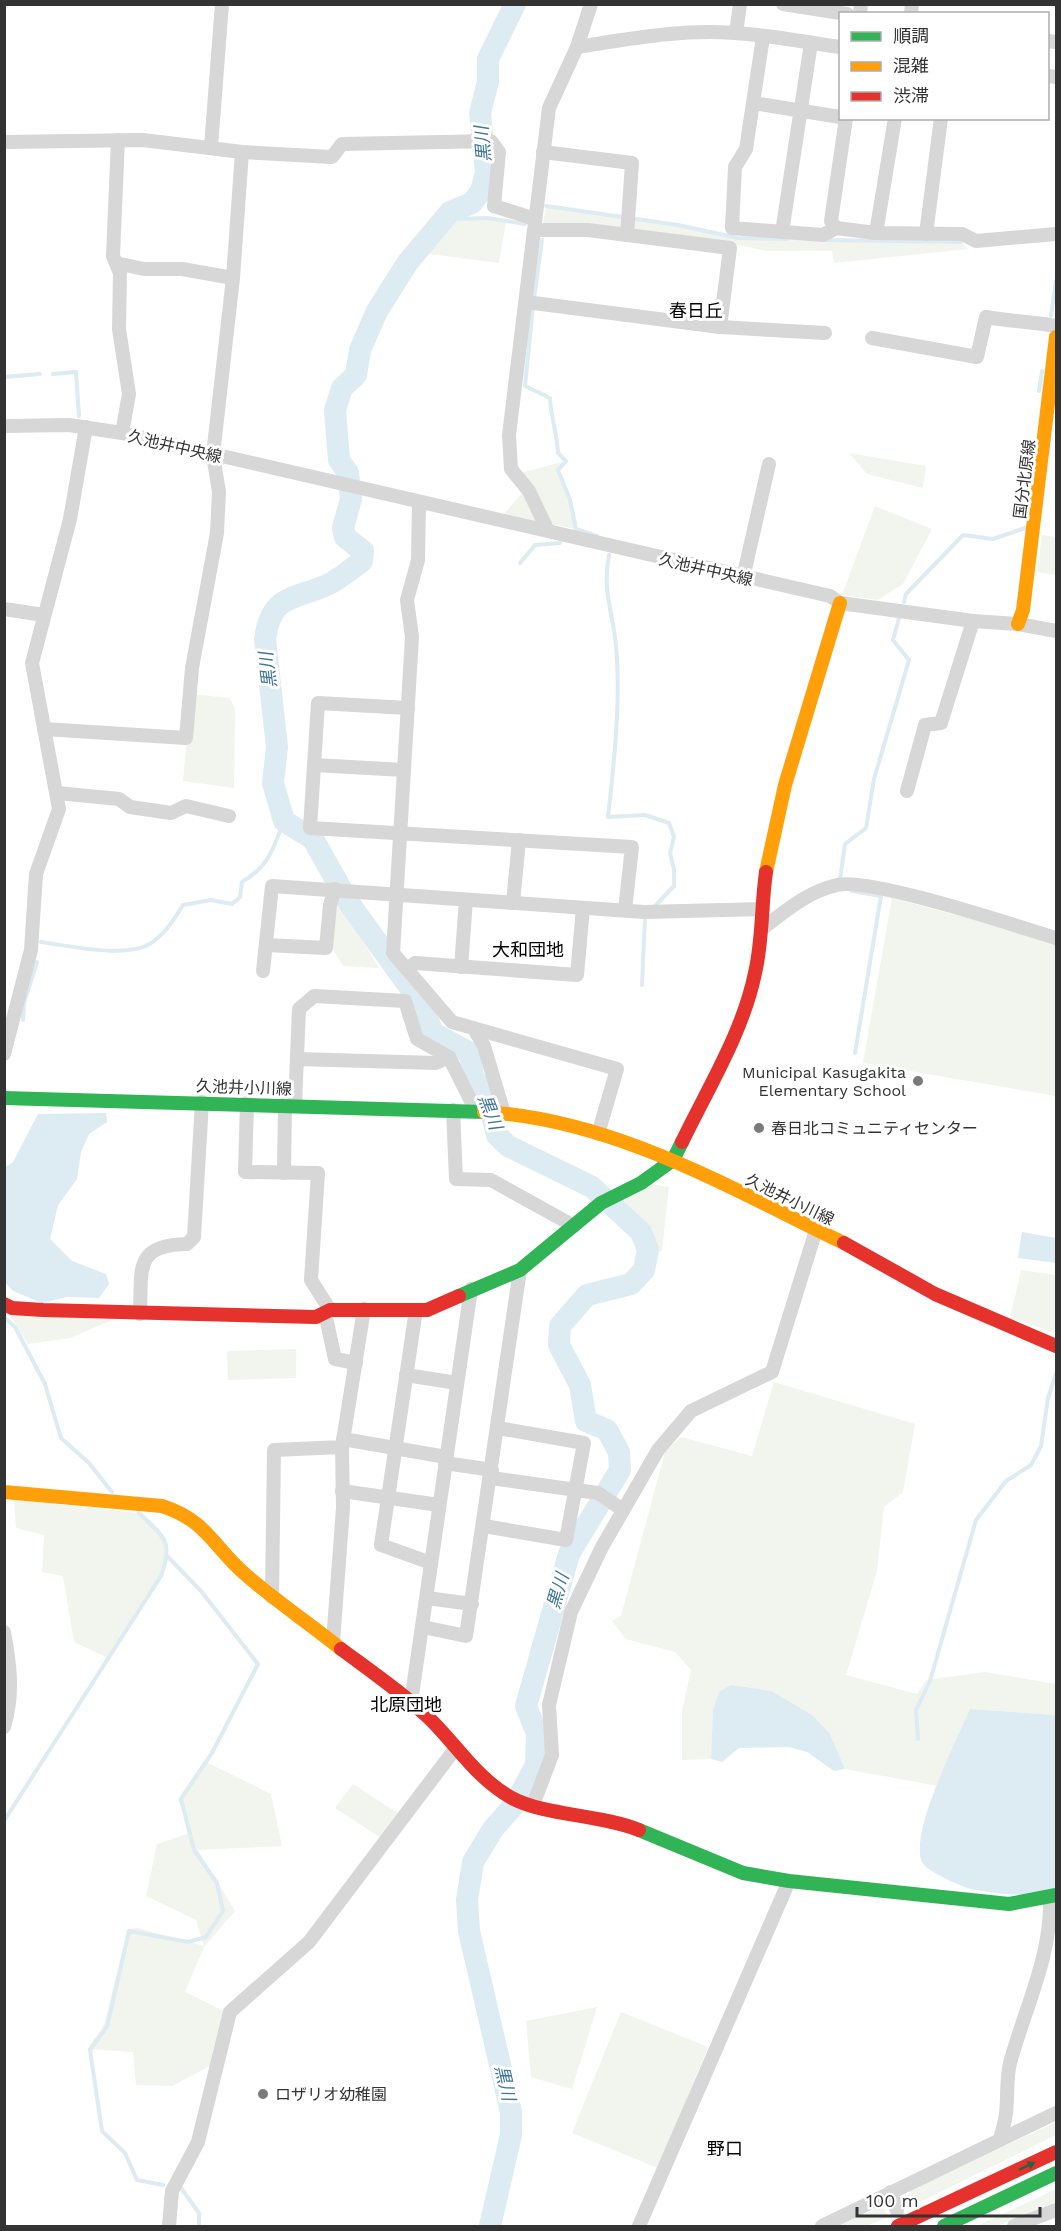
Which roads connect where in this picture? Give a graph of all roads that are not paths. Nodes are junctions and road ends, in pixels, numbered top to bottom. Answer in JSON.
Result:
{"nodes":[{"id":1,"x":222,"y":4,"type":"edge"},
{"id":2,"x":591,"y":4,"type":"edge"},
{"id":3,"x":740,"y":4,"type":"edge"},
{"id":4,"x":783,"y":4,"type":"edge"},
{"id":5,"x":809,"y":6,"type":"edge"},
{"id":6,"x":839,"y":12,"type":"edge"},
{"id":7,"x":736,"y":33,"type":"junction"},
{"id":8,"x":763,"y":37,"type":"junction"},
{"id":9,"x":811,"y":43,"type":"junction"},
{"id":10,"x":577,"y":47,"type":"junction"},
{"id":11,"x":839,"y":47,"type":"edge"},
{"id":12,"x":753,"y":103,"type":"junction"},
{"id":13,"x":801,"y":110,"type":"junction"},
{"id":14,"x":839,"y":117,"type":"edge"},
{"id":15,"x":846,"y":120,"type":"edge"},
{"id":16,"x":895,"y":120,"type":"edge"},
{"id":17,"x":941,"y":120,"type":"edge"},
{"id":18,"x":118,"y":140,"type":"junction"},
{"id":19,"x":4,"y":142,"type":"edge"},
{"id":20,"x":211,"y":147,"type":"junction"},
{"id":21,"x":242,"y":152,"type":"junction"},
{"id":22,"x":543,"y":152,"type":"junction"},
{"id":23,"x":535,"y":225,"type":"junction"},
{"id":24,"x":836,"y":228,"type":"junction"},
{"id":25,"x":782,"y":232,"type":"junction"},
{"id":26,"x":876,"y":233,"type":"junction"},
{"id":27,"x":926,"y":234,"type":"junction"},
{"id":28,"x":1056,"y":234,"type":"edge"},
{"id":29,"x":627,"y":235,"type":"junction"},
{"id":30,"x":116,"y":263,"type":"junction"},
{"id":31,"x":234,"y":278,"type":"junction"},
{"id":32,"x":526,"y":302,"type":"junction"},
{"id":33,"x":1056,"y":326,"type":"edge"},
{"id":34,"x":720,"y":327,"type":"junction"},
{"id":35,"x":825,"y":333,"type":"dead end"},
{"id":36,"x":1056,"y":337,"type":"edge"},
{"id":37,"x":872,"y":338,"type":"dead end"},
{"id":38,"x":4,"y":426,"type":"edge"},
{"id":39,"x":86,"y":427,"type":"junction"},
{"id":40,"x":122,"y":433,"type":"junction"},
{"id":41,"x":213,"y":455,"type":"junction"},
{"id":42,"x":769,"y":464,"type":"dead end"},
{"id":43,"x":420,"y":504,"type":"junction"},
{"id":44,"x":547,"y":530,"type":"junction"},
{"id":45,"x":743,"y":578,"type":"junction"},
{"id":46,"x":840,"y":603,"type":"junction"},
{"id":47,"x":4,"y":609,"type":"edge"},
{"id":48,"x":44,"y":615,"type":"junction"},
{"id":49,"x":973,"y":621,"type":"junction"},
{"id":50,"x":1018,"y":624,"type":"junction"},
{"id":51,"x":1056,"y":631,"type":"edge"},
{"id":52,"x":408,"y":708,"type":"junction"},
{"id":53,"x":44,"y":729,"type":"junction"},
{"id":54,"x":314,"y":765,"type":"junction"},
{"id":55,"x":404,"y":770,"type":"junction"},
{"id":56,"x":907,"y":791,"type":"dead end"},
{"id":57,"x":57,"y":792,"type":"junction"},
{"id":58,"x":229,"y":816,"type":"dead end"},
{"id":59,"x":401,"y":833,"type":"junction"},
{"id":60,"x":519,"y":840,"type":"junction"},
{"id":61,"x":331,"y":892,"type":"junction"},
{"id":62,"x":397,"y":893,"type":"junction"},
{"id":63,"x":466,"y":900,"type":"junction"},
{"id":64,"x":513,"y":903,"type":"junction"},
{"id":65,"x":583,"y":908,"type":"junction"},
{"id":66,"x":763,"y":909,"type":"junction"},
{"id":67,"x":625,"y":910,"type":"junction"},
{"id":68,"x":762,"y":928,"type":"junction"},
{"id":69,"x":1056,"y":938,"type":"edge"},
{"id":70,"x":266,"y":945,"type":"junction"},
{"id":71,"x":461,"y":967,"type":"junction"},
{"id":72,"x":407,"y":969,"type":"junction"},
{"id":73,"x":263,"y":971,"type":"dead end"},
{"id":74,"x":474,"y":1029,"type":"junction"},
{"id":75,"x":4,"y":1054,"type":"edge"},
{"id":76,"x":448,"y":1057,"type":"junction"},
{"id":77,"x":297,"y":1059,"type":"junction"},
{"id":78,"x":4,"y":1098,"type":"edge"},
{"id":79,"x":202,"y":1102,"type":"junction"},
{"id":80,"x":248,"y":1103,"type":"junction"},
{"id":81,"x":290,"y":1104,"type":"junction"},
{"id":82,"x":453,"y":1110,"type":"junction"},
{"id":83,"x":490,"y":1112,"type":"junction"},
{"id":84,"x":598,"y":1134,"type":"junction"},
{"id":85,"x":673,"y":1160,"type":"junction"},
{"id":86,"x":284,"y":1173,"type":"junction"},
{"id":87,"x":574,"y":1226,"type":"junction"},
{"id":88,"x":816,"y":1230,"type":"junction"},
{"id":89,"x":520,"y":1270,"type":"junction"},
{"id":90,"x":471,"y":1289,"type":"junction"},
{"id":91,"x":4,"y":1304,"type":"edge"},
{"id":92,"x":364,"y":1309,"type":"junction"},
{"id":93,"x":416,"y":1310,"type":"junction"},
{"id":94,"x":327,"y":1311,"type":"junction"},
{"id":95,"x":140,"y":1314,"type":"junction"},
{"id":96,"x":1056,"y":1346,"type":"edge"},
{"id":97,"x":356,"y":1363,"type":"junction"},
{"id":98,"x":406,"y":1375,"type":"junction"},
{"id":99,"x":457,"y":1383,"type":"junction"},
{"id":100,"x":498,"y":1428,"type":"junction"},
{"id":101,"x":342,"y":1443,"type":"junction"},
{"id":102,"x":395,"y":1448,"type":"junction"},
{"id":103,"x":446,"y":1460,"type":"junction"},
{"id":104,"x":491,"y":1474,"type":"junction"},
{"id":105,"x":342,"y":1491,"type":"junction"},
{"id":106,"x":575,"y":1491,"type":"junction"},
{"id":107,"x":4,"y":1492,"type":"edge"},
{"id":108,"x":388,"y":1498,"type":"junction"},
{"id":109,"x":440,"y":1505,"type":"junction"},
{"id":110,"x":623,"y":1510,"type":"junction"},
{"id":111,"x":484,"y":1526,"type":"junction"},
{"id":112,"x":432,"y":1563,"type":"junction"},
{"id":113,"x":272,"y":1597,"type":"junction"},
{"id":114,"x":427,"y":1598,"type":"junction"},
{"id":115,"x":472,"y":1605,"type":"junction"},
{"id":116,"x":423,"y":1627,"type":"junction"},
{"id":117,"x":4,"y":1632,"type":"edge"},
{"id":118,"x":333,"y":1642,"type":"junction"},
{"id":119,"x":411,"y":1702,"type":"junction"},
{"id":120,"x":4,"y":1727,"type":"edge"},
{"id":121,"x":455,"y":1749,"type":"junction"},
{"id":122,"x":530,"y":1804,"type":"junction"},
{"id":123,"x":789,"y":1881,"type":"junction"},
{"id":124,"x":1053,"y":1896,"type":"edge"},
{"id":125,"x":1056,"y":2113,"type":"edge"},
{"id":126,"x":1000,"y":2140,"type":"junction"},
{"id":127,"x":1056,"y":2152,"type":"edge"},
{"id":128,"x":1056,"y":2173,"type":"edge"},
{"id":129,"x":891,"y":2192,"type":"junction"},
{"id":130,"x":1056,"y":2210,"type":"edge"},
{"id":131,"x":897,"y":2211,"type":"dead end"},
{"id":132,"x":169,"y":2226,"type":"edge"},
{"id":133,"x":639,"y":2226,"type":"edge"},
{"id":134,"x":822,"y":2226,"type":"edge"},
{"id":135,"x":898,"y":2226,"type":"edge"},
{"id":136,"x":944,"y":2226,"type":"edge"},
{"id":137,"x":1014,"y":2226,"type":"edge"}],
"edges":[{"from":1,"to":20,"type":"street"},
{"from":2,"to":10,"type":"street"},
{"from":3,"to":7,"type":"street"},
{"from":4,"to":5,"type":"street"},
{"from":5,"to":6,"type":"street"},
{"from":7,"to":8,"type":"street"},
{"from":7,"to":10,"type":"street"},
{"from":8,"to":9,"type":"street"},
{"from":8,"to":12,"type":"street"},
{"from":9,"to":11,"type":"street"},
{"from":9,"to":13,"type":"street"},
{"from":10,"to":22,"type":"street"},
{"from":12,"to":13,"type":"street"},
{"from":12,"to":25,"type":"street"},
{"from":13,"to":14,"type":"street"},
{"from":13,"to":25,"type":"street"},
{"from":15,"to":24,"type":"street"},
{"from":16,"to":26,"type":"street"},
{"from":17,"to":27,"type":"street"},
{"from":18,"to":19,"type":"street"},
{"from":18,"to":20,"type":"street"},
{"from":18,"to":30,"type":"street"},
{"from":20,"to":21,"type":"street"},
{"from":21,"to":23,"type":"street"},
{"from":21,"to":31,"type":"street"},
{"from":22,"to":23,"type":"street"},
{"from":22,"to":29,"type":"street"},
{"from":23,"to":29,"type":"street"},
{"from":23,"to":32,"type":"street"},
{"from":24,"to":25,"type":"street"},
{"from":24,"to":26,"type":"street"},
{"from":26,"to":27,"type":"street"},
{"from":27,"to":28,"type":"street"},
{"from":29,"to":34,"type":"street"},
{"from":30,"to":31,"type":"street"},
{"from":30,"to":40,"type":"street"},
{"from":31,"to":41,"type":"street"},
{"from":32,"to":34,"type":"street"},
{"from":32,"to":44,"type":"street"},
{"from":33,"to":37,"type":"street"},
{"from":34,"to":35,"type":"street"},
{"from":36,"to":50,"type":"main road","name":"国分北原線"},
{"from":38,"to":39,"type":"street","name":"久池井中央線"},
{"from":39,"to":40,"type":"street","name":"久池井中央線"},
{"from":39,"to":48,"type":"street"},
{"from":40,"to":41,"type":"street","name":"久池井中央線"},
{"from":41,"to":43,"type":"street","name":"久池井中央線"},
{"from":41,"to":53,"type":"street"},
{"from":42,"to":45,"type":"street"},
{"from":43,"to":44,"type":"street","name":"久池井中央線"},
{"from":43,"to":52,"type":"street"},
{"from":44,"to":45,"type":"street","name":"久池井中央線"},
{"from":45,"to":46,"type":"street","name":"久池井中央線"},
{"from":46,"to":49,"type":"street","name":"久池井中央線"},
{"from":46,"to":66,"type":"main road"},
{"from":47,"to":48,"type":"street"},
{"from":48,"to":53,"type":"street"},
{"from":49,"to":50,"type":"street","name":"久池井中央線"},
{"from":49,"to":56,"type":"street"},
{"from":50,"to":51,"type":"street","name":"久池井中央線"},
{"from":52,"to":54,"type":"street"},
{"from":52,"to":55,"type":"street"},
{"from":53,"to":57,"type":"street"},
{"from":54,"to":55,"type":"street"},
{"from":54,"to":59,"type":"street"},
{"from":55,"to":59,"type":"street"},
{"from":57,"to":58,"type":"street"},
{"from":57,"to":75,"type":"street"},
{"from":59,"to":60,"type":"street"},
{"from":59,"to":62,"type":"street"},
{"from":60,"to":64,"type":"street"},
{"from":60,"to":67,"type":"street"},
{"from":61,"to":62,"type":"street"},
{"from":61,"to":70,"type":"street"},
{"from":61,"to":70,"type":"street"},
{"from":62,"to":63,"type":"street"},
{"from":62,"to":72,"type":"street"},
{"from":63,"to":64,"type":"street"},
{"from":63,"to":71,"type":"street"},
{"from":64,"to":65,"type":"street"},
{"from":65,"to":67,"type":"street"},
{"from":65,"to":71,"type":"street"},
{"from":66,"to":67,"type":"street"},
{"from":66,"to":68,"type":"main road"},
{"from":68,"to":69,"type":"street"},
{"from":68,"to":85,"type":"main road"},
{"from":70,"to":73,"type":"street"},
{"from":71,"to":72,"type":"street"},
{"from":72,"to":74,"type":"street"},
{"from":74,"to":83,"type":"street"},
{"from":74,"to":84,"type":"street"},
{"from":76,"to":77,"type":"street"},
{"from":76,"to":77,"type":"street"},
{"from":76,"to":83,"type":"street"},
{"from":77,"to":81,"type":"street"},
{"from":78,"to":79,"type":"main road","name":"久池井小川線"},
{"from":79,"to":80,"type":"main road","name":"久池井小川線"},
{"from":79,"to":95,"type":"street"},
{"from":80,"to":81,"type":"main road","name":"久池井小川線"},
{"from":80,"to":86,"type":"street"},
{"from":81,"to":82,"type":"main road","name":"久池井小川線"},
{"from":81,"to":86,"type":"street"},
{"from":82,"to":83,"type":"main road","name":"久池井小川線"},
{"from":82,"to":87,"type":"street"},
{"from":83,"to":84,"type":"main road","name":"久池井小川線"},
{"from":84,"to":85,"type":"main road","name":"久池井小川線"},
{"from":85,"to":87,"type":"main road"},
{"from":85,"to":88,"type":"main road","name":"久池井小川線"},
{"from":86,"to":94,"type":"street"},
{"from":87,"to":89,"type":"main road"},
{"from":88,"to":96,"type":"main road","name":"久池井小川線"},
{"from":88,"to":110,"type":"street"},
{"from":89,"to":90,"type":"main road"},
{"from":89,"to":100,"type":"street"},
{"from":90,"to":93,"type":"main road"},
{"from":90,"to":99,"type":"street"},
{"from":91,"to":95,"type":"main road"},
{"from":92,"to":93,"type":"main road"},
{"from":92,"to":94,"type":"main road"},
{"from":92,"to":97,"type":"street"},
{"from":93,"to":98,"type":"street"},
{"from":94,"to":95,"type":"main road"},
{"from":94,"to":97,"type":"street"},
{"from":97,"to":101,"type":"street"},
{"from":98,"to":99,"type":"street"},
{"from":98,"to":102,"type":"street"},
{"from":99,"to":103,"type":"street"},
{"from":100,"to":104,"type":"street"},
{"from":100,"to":106,"type":"street"},
{"from":101,"to":102,"type":"street"},
{"from":101,"to":105,"type":"street"},
{"from":101,"to":113,"type":"street"},
{"from":102,"to":103,"type":"street"},
{"from":102,"to":108,"type":"street"},
{"from":103,"to":104,"type":"street"},
{"from":103,"to":109,"type":"street"},
{"from":104,"to":106,"type":"street"},
{"from":104,"to":111,"type":"street"},
{"from":105,"to":108,"type":"street"},
{"from":105,"to":118,"type":"street"},
{"from":106,"to":110,"type":"street"},
{"from":106,"to":111,"type":"street"},
{"from":107,"to":113,"type":"main road"},
{"from":108,"to":109,"type":"street"},
{"from":108,"to":112,"type":"street"},
{"from":109,"to":112,"type":"street"},
{"from":110,"to":122,"type":"street"},
{"from":111,"to":115,"type":"street"},
{"from":112,"to":114,"type":"street"},
{"from":113,"to":118,"type":"main road"},
{"from":114,"to":115,"type":"street"},
{"from":114,"to":116,"type":"street"},
{"from":115,"to":116,"type":"street"},
{"from":116,"to":119,"type":"street"},
{"from":117,"to":120,"type":"street"},
{"from":118,"to":119,"type":"main road"},
{"from":119,"to":121,"type":"main road"},
{"from":121,"to":122,"type":"main road"},
{"from":121,"to":132,"type":"street"},
{"from":122,"to":123,"type":"main road"},
{"from":123,"to":124,"type":"main road"},
{"from":123,"to":133,"type":"street"},
{"from":124,"to":126,"type":"street"},
{"from":125,"to":126,"type":"street"},
{"from":126,"to":129,"type":"street"},
{"from":135,"to":127,"type":"main road","one_way":true},
{"from":128,"to":136,"type":"main road"},
{"from":129,"to":131,"type":"street"},
{"from":129,"to":134,"type":"street"},
{"from":130,"to":137,"type":"street"}]}
